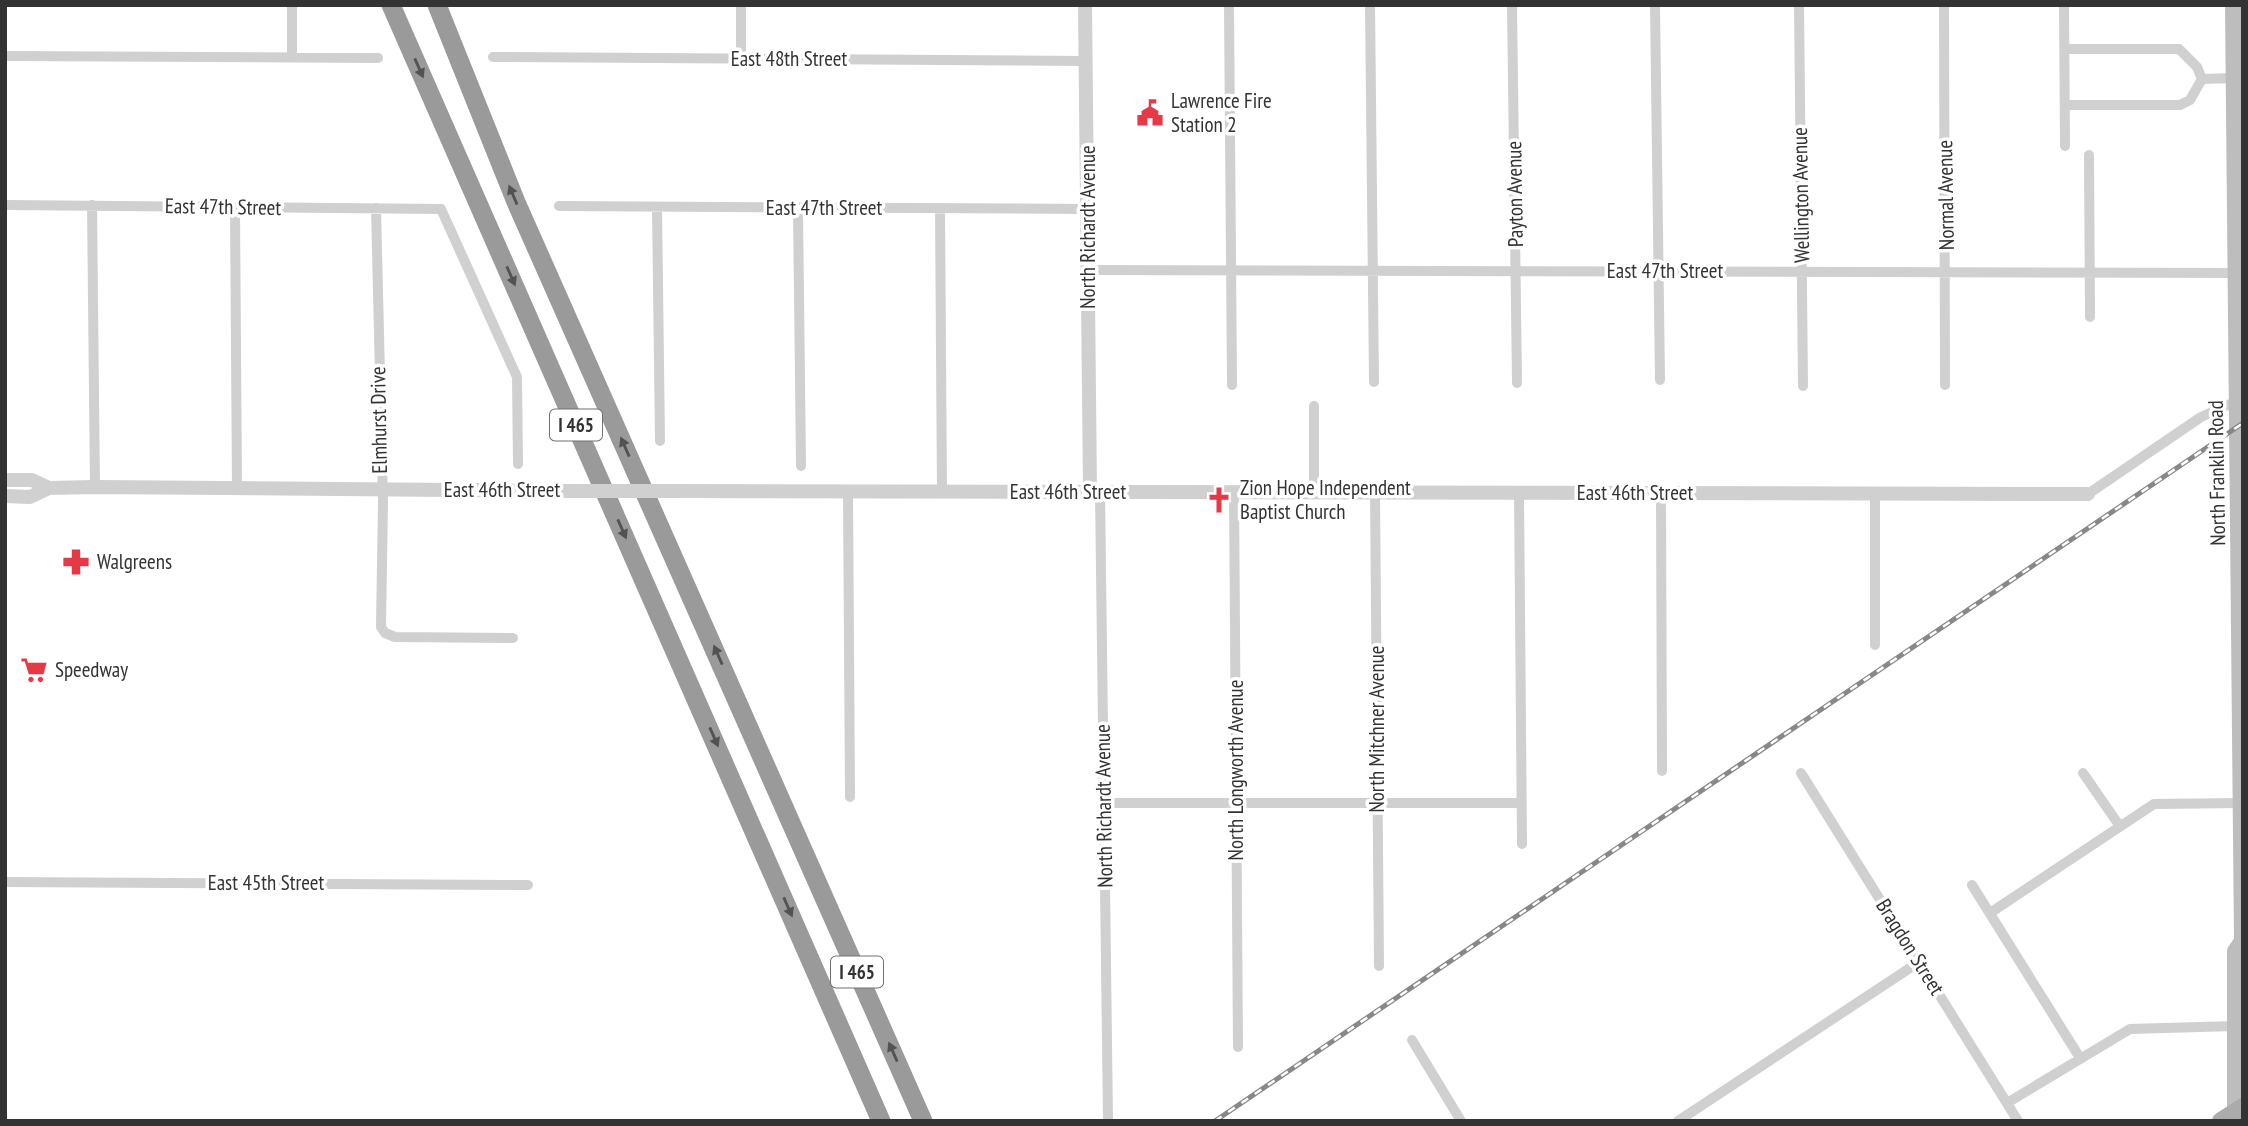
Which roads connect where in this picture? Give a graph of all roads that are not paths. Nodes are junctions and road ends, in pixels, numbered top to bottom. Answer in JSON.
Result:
{"nodes":[{"id":1,"x":292,"y":5,"type":"edge"},
{"id":2,"x":391,"y":5,"type":"edge"},
{"id":3,"x":435,"y":5,"type":"edge"},
{"id":4,"x":741,"y":5,"type":"edge"},
{"id":5,"x":1085,"y":5,"type":"edge"},
{"id":6,"x":1229,"y":5,"type":"edge"},
{"id":7,"x":1370,"y":5,"type":"edge"},
{"id":8,"x":1512,"y":5,"type":"edge"},
{"id":9,"x":1655,"y":5,"type":"edge"},
{"id":10,"x":1798,"y":5,"type":"edge"},
{"id":11,"x":1944,"y":5,"type":"edge"},
{"id":12,"x":2064,"y":5,"type":"edge"},
{"id":13,"x":2233,"y":5,"type":"edge"},
{"id":14,"x":2065,"y":49,"type":"junction"},
{"id":15,"x":5,"y":56,"type":"edge"},
{"id":16,"x":292,"y":57,"type":"junction"},
{"id":17,"x":493,"y":57,"type":"dead end"},
{"id":18,"x":378,"y":58,"type":"dead end"},
{"id":19,"x":741,"y":59,"type":"junction"},
{"id":20,"x":1086,"y":61,"type":"junction"},
{"id":21,"x":2233,"y":78,"type":"junction"},
{"id":22,"x":2202,"y":79,"type":"junction"},
{"id":23,"x":2065,"y":105,"type":"junction"},
{"id":24,"x":2065,"y":146,"type":"dead end"},
{"id":25,"x":2089,"y":155,"type":"dead end"},
{"id":26,"x":5,"y":205,"type":"edge"},
{"id":27,"x":92,"y":205,"type":"junction"},
{"id":28,"x":559,"y":206,"type":"dead end"},
{"id":29,"x":235,"y":207,"type":"junction"},
{"id":30,"x":657,"y":207,"type":"junction"},
{"id":31,"x":376,"y":208,"type":"junction"},
{"id":32,"x":798,"y":209,"type":"junction"},
{"id":33,"x":940,"y":209,"type":"junction"},
{"id":34,"x":1088,"y":209,"type":"junction"},
{"id":35,"x":1088,"y":270,"type":"junction"},
{"id":36,"x":1233,"y":270,"type":"junction"},
{"id":37,"x":1374,"y":271,"type":"junction"},
{"id":38,"x":1517,"y":271,"type":"junction"},
{"id":39,"x":1658,"y":271,"type":"junction"},
{"id":40,"x":1802,"y":272,"type":"junction"},
{"id":41,"x":1946,"y":272,"type":"junction"},
{"id":42,"x":2090,"y":272,"type":"junction"},
{"id":43,"x":2239,"y":273,"type":"edge"},
{"id":44,"x":2090,"y":317,"type":"dead end"},
{"id":45,"x":1660,"y":380,"type":"dead end"},
{"id":46,"x":1374,"y":382,"type":"dead end"},
{"id":47,"x":1517,"y":383,"type":"dead end"},
{"id":48,"x":1232,"y":385,"type":"dead end"},
{"id":49,"x":1945,"y":385,"type":"dead end"},
{"id":50,"x":1803,"y":386,"type":"dead end"},
{"id":51,"x":2237,"y":401,"type":"junction"},
{"id":52,"x":1314,"y":405,"type":"dead end"},
{"id":53,"x":660,"y":441,"type":"dead end"},
{"id":54,"x":2240,"y":461,"type":"edge"},
{"id":55,"x":518,"y":464,"type":"dead end"},
{"id":56,"x":801,"y":466,"type":"dead end"},
{"id":57,"x":5,"y":480,"type":"edge"},
{"id":58,"x":95,"y":487,"type":"junction"},
{"id":59,"x":49,"y":488,"type":"junction"},
{"id":60,"x":237,"y":488,"type":"junction"},
{"id":61,"x":380,"y":489,"type":"junction"},
{"id":62,"x":1095,"y":491,"type":"junction"},
{"id":63,"x":848,"y":492,"type":"junction"},
{"id":64,"x":942,"y":492,"type":"junction"},
{"id":65,"x":1234,"y":492,"type":"junction"},
{"id":66,"x":1314,"y":492,"type":"junction"},
{"id":67,"x":1376,"y":492,"type":"junction"},
{"id":68,"x":1518,"y":493,"type":"junction"},
{"id":69,"x":1661,"y":493,"type":"junction"},
{"id":70,"x":1875,"y":494,"type":"junction"},
{"id":71,"x":2088,"y":494,"type":"joint"},
{"id":72,"x":5,"y":496,"type":"edge"},
{"id":73,"x":2241,"y":603,"type":"edge"},
{"id":74,"x":513,"y":638,"type":"dead end"},
{"id":75,"x":1874,"y":645,"type":"dead end"},
{"id":76,"x":1662,"y":771,"type":"dead end"},
{"id":77,"x":1801,"y":773,"type":"dead end"},
{"id":78,"x":2083,"y":773,"type":"dead end"},
{"id":79,"x":850,"y":797,"type":"dead end"},
{"id":80,"x":1104,"y":803,"type":"junction"},
{"id":81,"x":1236,"y":803,"type":"junction"},
{"id":82,"x":1378,"y":803,"type":"junction"},
{"id":83,"x":1521,"y":803,"type":"junction"},
{"id":84,"x":2241,"y":803,"type":"edge"},
{"id":85,"x":2119,"y":825,"type":"junction"},
{"id":86,"x":1522,"y":844,"type":"dead end"},
{"id":87,"x":5,"y":882,"type":"edge"},
{"id":88,"x":528,"y":885,"type":"dead end"},
{"id":89,"x":1972,"y":885,"type":"dead end"},
{"id":90,"x":1990,"y":913,"type":"junction"},
{"id":91,"x":2242,"y":942,"type":"edge"},
{"id":92,"x":1919,"y":962,"type":"junction"},
{"id":93,"x":1379,"y":966,"type":"dead end"},
{"id":94,"x":2235,"y":1026,"type":"junction"},
{"id":95,"x":1412,"y":1040,"type":"dead end"},
{"id":96,"x":1238,"y":1047,"type":"dead end"},
{"id":97,"x":2080,"y":1058,"type":"junction"},
{"id":98,"x":2007,"y":1103,"type":"junction"},
{"id":99,"x":2234,"y":1115,"type":"edge"},
{"id":100,"x":922,"y":1119,"type":"edge"},
{"id":101,"x":881,"y":1121,"type":"edge"},
{"id":102,"x":1108,"y":1121,"type":"edge"},
{"id":103,"x":1461,"y":1121,"type":"edge"},
{"id":104,"x":1678,"y":1121,"type":"edge"},
{"id":105,"x":2018,"y":1121,"type":"edge"}],
"edges":[{"from":1,"to":16,"type":"street"},
{"from":2,"to":101,"type":"highway","number":"I 465","one_way":true},
{"from":100,"to":3,"type":"highway","number":"I 465","one_way":true},
{"from":4,"to":19,"type":"street"},
{"from":5,"to":20,"type":"street","name":"North Richardt Avenue"},
{"from":6,"to":36,"type":"street"},
{"from":7,"to":37,"type":"street"},
{"from":8,"to":38,"type":"street","name":"Payton Avenue"},
{"from":9,"to":39,"type":"street"},
{"from":10,"to":40,"type":"street","name":"Wellington Avenue"},
{"from":11,"to":41,"type":"street","name":"Normal Avenue"},
{"from":12,"to":14,"type":"street"},
{"from":13,"to":21,"type":"main road","name":"North Franklin Road"},
{"from":14,"to":22,"type":"street"},
{"from":14,"to":23,"type":"street"},
{"from":15,"to":16,"type":"street"},
{"from":16,"to":18,"type":"street"},
{"from":17,"to":19,"type":"street","name":"East 48th Street"},
{"from":19,"to":20,"type":"street","name":"East 48th Street"},
{"from":20,"to":34,"type":"street","name":"North Richardt Avenue"},
{"from":21,"to":22,"type":"street"},
{"from":21,"to":43,"type":"main road","name":"North Franklin Road"},
{"from":22,"to":23,"type":"street"},
{"from":23,"to":24,"type":"street"},
{"from":25,"to":42,"type":"street"},
{"from":26,"to":27,"type":"street","name":"East 47th Street"},
{"from":27,"to":29,"type":"street","name":"East 47th Street"},
{"from":27,"to":58,"type":"street"},
{"from":28,"to":30,"type":"street","name":"East 47th Street"},
{"from":29,"to":31,"type":"street","name":"East 47th Street"},
{"from":29,"to":60,"type":"street"},
{"from":30,"to":32,"type":"street","name":"East 47th Street"},
{"from":30,"to":53,"type":"street"},
{"from":31,"to":55,"type":"street","name":"East 47th Street"},
{"from":31,"to":61,"type":"street","name":"Elmhurst Drive"},
{"from":32,"to":33,"type":"street","name":"East 47th Street"},
{"from":32,"to":56,"type":"street"},
{"from":33,"to":34,"type":"street","name":"East 47th Street"},
{"from":33,"to":64,"type":"street"},
{"from":34,"to":35,"type":"street","name":"North Richardt Avenue"},
{"from":35,"to":36,"type":"street","name":"East 47th Street"},
{"from":35,"to":62,"type":"street","name":"North Richardt Avenue"},
{"from":36,"to":37,"type":"street","name":"East 47th Street"},
{"from":36,"to":48,"type":"street"},
{"from":37,"to":38,"type":"street","name":"East 47th Street"},
{"from":37,"to":46,"type":"street"},
{"from":38,"to":39,"type":"street","name":"East 47th Street"},
{"from":38,"to":47,"type":"street","name":"Payton Avenue"},
{"from":39,"to":40,"type":"street","name":"East 47th Street"},
{"from":39,"to":45,"type":"street"},
{"from":40,"to":41,"type":"street","name":"East 47th Street"},
{"from":40,"to":50,"type":"street","name":"Wellington Avenue"},
{"from":41,"to":42,"type":"street","name":"East 47th Street"},
{"from":41,"to":49,"type":"street","name":"Normal Avenue"},
{"from":42,"to":43,"type":"street","name":"East 47th Street"},
{"from":42,"to":44,"type":"street"},
{"from":43,"to":51,"type":"main road","name":"North Franklin Road"},
{"from":51,"to":54,"type":"main road","name":"North Franklin Road"},
{"from":51,"to":71,"type":"street"},
{"from":52,"to":66,"type":"street"},
{"from":54,"to":73,"type":"main road","name":"North Franklin Road"},
{"from":57,"to":59,"type":"street","name":"East 46th Street"},
{"from":58,"to":59,"type":"street","name":"East 46th Street"},
{"from":58,"to":60,"type":"street","name":"East 46th Street"},
{"from":59,"to":72,"type":"street","name":"East 46th Street"},
{"from":60,"to":61,"type":"street","name":"East 46th Street"},
{"from":61,"to":63,"type":"street","name":"East 46th Street","bridge":true},
{"from":61,"to":74,"type":"street","name":"Elmhurst Drive"},
{"from":62,"to":64,"type":"street","name":"East 46th Street"},
{"from":62,"to":65,"type":"street","name":"East 46th Street"},
{"from":62,"to":80,"type":"street","name":"North Richardt Avenue"},
{"from":63,"to":64,"type":"street","name":"East 46th Street"},
{"from":63,"to":79,"type":"street"},
{"from":65,"to":66,"type":"street","name":"East 46th Street"},
{"from":65,"to":81,"type":"street","name":"North Longworth Avenue"},
{"from":66,"to":67,"type":"street","name":"East 46th Street"},
{"from":67,"to":68,"type":"street","name":"East 46th Street"},
{"from":67,"to":82,"type":"street","name":"North Mitchner Avenue"},
{"from":68,"to":69,"type":"street","name":"East 46th Street"},
{"from":68,"to":83,"type":"street"},
{"from":69,"to":70,"type":"street","name":"East 46th Street"},
{"from":69,"to":76,"type":"street"},
{"from":70,"to":71,"type":"street","name":"East 46th Street"},
{"from":70,"to":75,"type":"street"},
{"from":73,"to":84,"type":"main road","name":"North Franklin Road"},
{"from":77,"to":92,"type":"street","name":"Bragdon Street"},
{"from":78,"to":85,"type":"street"},
{"from":80,"to":81,"type":"street"},
{"from":80,"to":102,"type":"street","name":"North Richardt Avenue"},
{"from":81,"to":82,"type":"street"},
{"from":81,"to":96,"type":"street","name":"North Longworth Avenue"},
{"from":82,"to":83,"type":"street"},
{"from":82,"to":93,"type":"street","name":"North Mitchner Avenue"},
{"from":83,"to":86,"type":"street"},
{"from":84,"to":85,"type":"street"},
{"from":84,"to":91,"type":"main road","name":"North Franklin Road"},
{"from":85,"to":90,"type":"street"},
{"from":87,"to":88,"type":"street","name":"East 45th Street"},
{"from":89,"to":90,"type":"street"},
{"from":90,"to":97,"type":"street"},
{"from":91,"to":94,"type":"main road","name":"North Franklin Road"},
{"from":92,"to":98,"type":"street","name":"Bragdon Street"},
{"from":92,"to":104,"type":"street"},
{"from":94,"to":97,"type":"street"},
{"from":94,"to":99,"type":"main road","name":"North Franklin Road"},
{"from":95,"to":103,"type":"street"},
{"from":97,"to":98,"type":"street"},
{"from":98,"to":105,"type":"street","name":"Bragdon Street"}]}
